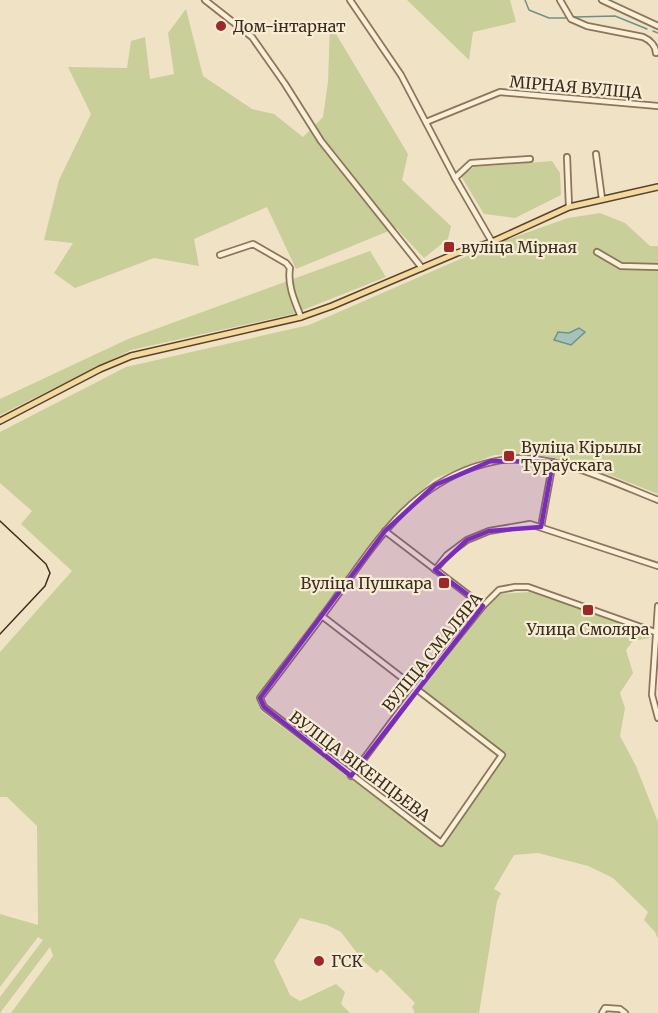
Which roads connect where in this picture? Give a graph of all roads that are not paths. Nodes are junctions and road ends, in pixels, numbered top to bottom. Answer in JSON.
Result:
{"nodes":[{"id":1,"x":205,"y":0,"type":"edge"},
{"id":2,"x":350,"y":0,"type":"edge"},
{"id":3,"x":560,"y":0,"type":"edge"},
{"id":4,"x":602,"y":0,"type":"edge"},
{"id":5,"x":658,"y":26,"type":"edge"},
{"id":6,"x":656,"y":53,"type":"dead end"},
{"id":7,"x":658,"y":106,"type":"edge"},
{"id":8,"x":426,"y":122,"type":"junction"},
{"id":9,"x":596,"y":154,"type":"dead end"},
{"id":10,"x":567,"y":158,"type":"dead end"},
{"id":11,"x":530,"y":159,"type":"dead end"},
{"id":12,"x":455,"y":178,"type":"junction"},
{"id":13,"x":658,"y":188,"type":"edge"},
{"id":14,"x":602,"y":199,"type":"junction"},
{"id":15,"x":569,"y":207,"type":"junction"},
{"id":16,"x":492,"y":242,"type":"junction"},
{"id":17,"x":597,"y":252,"type":"dead end"},
{"id":18,"x":220,"y":255,"type":"dead end"},
{"id":19,"x":658,"y":267,"type":"edge"},
{"id":20,"x":422,"y":268,"type":"junction"},
{"id":21,"x":301,"y":317,"type":"junction"},
{"id":22,"x":0,"y":421,"type":"edge"},
{"id":23,"x":553,"y":462,"type":"junction"},
{"id":24,"x":658,"y":500,"type":"edge"},
{"id":25,"x":541,"y":527,"type":"junction"},
{"id":26,"x":385,"y":531,"type":"junction"},
{"id":27,"x":658,"y":566,"type":"edge"},
{"id":28,"x":435,"y":570,"type":"junction"},
{"id":29,"x":483,"y":606,"type":"junction"},
{"id":30,"x":658,"y":606,"type":"edge"},
{"id":31,"x":322,"y":616,"type":"junction"},
{"id":32,"x":656,"y":632,"type":"junction"},
{"id":33,"x":416,"y":689,"type":"junction"},
{"id":34,"x":655,"y":694,"type":"edge"},
{"id":35,"x":658,"y":718,"type":"edge"},
{"id":36,"x":351,"y":776,"type":"junction"},
{"id":37,"x":602,"y":1013,"type":"edge"},
{"id":38,"x":625,"y":1013,"type":"edge"}],
"edges":[{"from":1,"to":20,"type":"street"},
{"from":2,"to":8,"type":"street"},
{"from":3,"to":6,"type":"street"},
{"from":4,"to":5,"type":"street"},
{"from":7,"to":8,"type":"street","name":"МІРНАЯ ВУЛІЦА"},
{"from":8,"to":12,"type":"street"},
{"from":9,"to":14,"type":"street"},
{"from":10,"to":15,"type":"street"},
{"from":11,"to":12,"type":"street"},
{"from":12,"to":16,"type":"street"},
{"from":13,"to":14,"type":"main road"},
{"from":14,"to":15,"type":"main road"},
{"from":15,"to":16,"type":"main road"},
{"from":16,"to":20,"type":"main road"},
{"from":17,"to":19,"type":"street"},
{"from":18,"to":21,"type":"street"},
{"from":20,"to":21,"type":"main road"},
{"from":21,"to":22,"type":"main road"},
{"from":23,"to":24,"type":"street"},
{"from":23,"to":25,"type":"street"},
{"from":23,"to":26,"type":"street"},
{"from":25,"to":27,"type":"street"},
{"from":25,"to":28,"type":"street"},
{"from":26,"to":28,"type":"street"},
{"from":26,"to":31,"type":"street"},
{"from":28,"to":29,"type":"street"},
{"from":29,"to":32,"type":"street","name":"ВУЛІЦА СМАЛЯРА"},
{"from":29,"to":33,"type":"street","name":"ВУЛІЦА СМАЛЯРА"},
{"from":30,"to":32,"type":"street"},
{"from":31,"to":33,"type":"street"},
{"from":31,"to":36,"type":"street","name":"ВУЛІЦА ВІКЕНЦЬЕВА"},
{"from":32,"to":34,"type":"street"},
{"from":33,"to":36,"type":"street","name":"ВУЛІЦА СМАЛЯРА"},
{"from":33,"to":36,"type":"street","name":"ВУЛІЦА ВІКЕНЦЬЕВА"},
{"from":34,"to":35,"type":"street"},
{"from":37,"to":38,"type":"street"}]}
